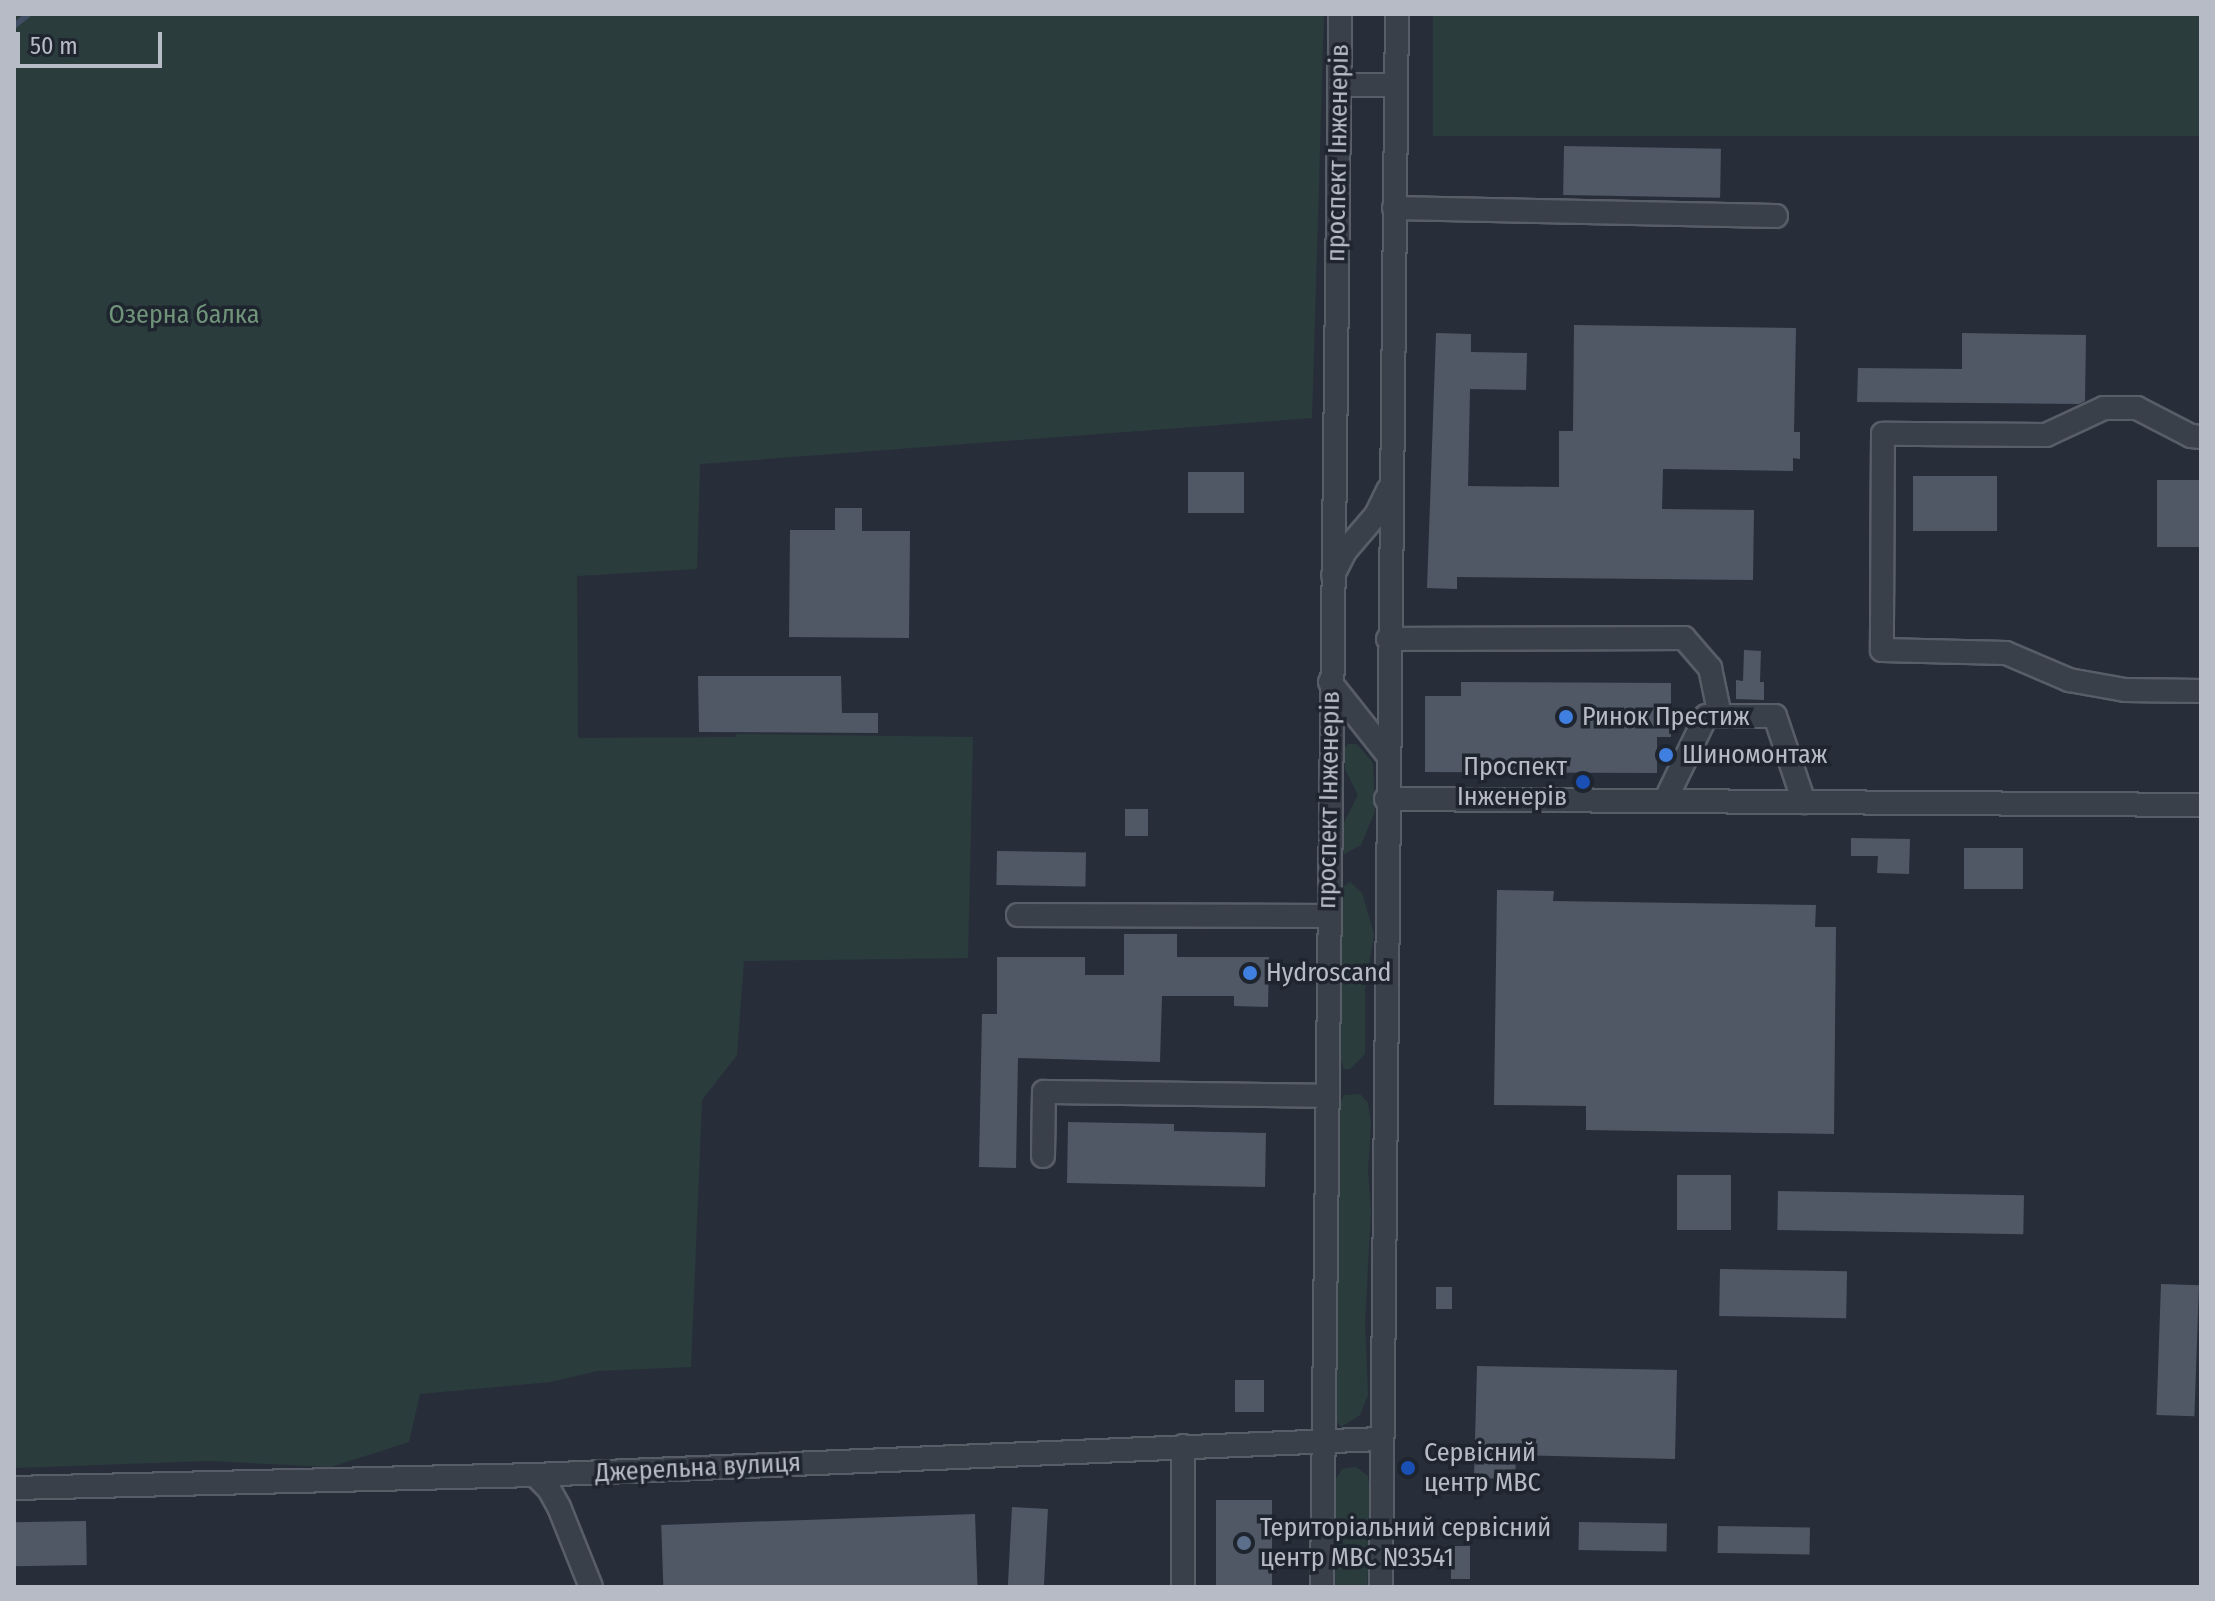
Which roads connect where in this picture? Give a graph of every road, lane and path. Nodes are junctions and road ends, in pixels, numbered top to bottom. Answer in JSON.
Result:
{"nodes":[{"id":1,"x":1340,"y":14,"type":"edge"},
{"id":2,"x":1397,"y":14,"type":"edge"},
{"id":3,"x":1339,"y":85,"type":"junction"},
{"id":4,"x":1396,"y":85,"type":"junction"},
{"id":5,"x":1394,"y":208,"type":"junction"},
{"id":6,"x":1776,"y":216,"type":"dead end"},
{"id":7,"x":2201,"y":437,"type":"edge"},
{"id":8,"x":1390,"y":486,"type":"junction"},
{"id":9,"x":1331,"y":578,"type":"junction"},
{"id":10,"x":1388,"y":639,"type":"junction"},
{"id":11,"x":1330,"y":682,"type":"junction"},
{"id":12,"x":2201,"y":691,"type":"edge"},
{"id":13,"x":1720,"y":716,"type":"junction"},
{"id":14,"x":1387,"y":754,"type":"junction"},
{"id":15,"x":1386,"y":799,"type":"junction"},
{"id":16,"x":1665,"y":801,"type":"junction"},
{"id":17,"x":1804,"y":802,"type":"junction"},
{"id":18,"x":2201,"y":805,"type":"edge"},
{"id":19,"x":1018,"y":915,"type":"dead end"},
{"id":20,"x":1327,"y":916,"type":"junction"},
{"id":21,"x":1326,"y":1096,"type":"junction"},
{"id":22,"x":1043,"y":1156,"type":"dead end"},
{"id":23,"x":1381,"y":1439,"type":"junction"},
{"id":24,"x":1324,"y":1440,"type":"junction"},
{"id":25,"x":1183,"y":1446,"type":"junction"},
{"id":26,"x":535,"y":1475,"type":"junction"},
{"id":27,"x":14,"y":1488,"type":"edge"},
{"id":28,"x":591,"y":1587,"type":"edge"},
{"id":29,"x":1183,"y":1587,"type":"edge"},
{"id":30,"x":1322,"y":1587,"type":"edge"},
{"id":31,"x":1381,"y":1587,"type":"edge"}],
"edges":[{"from":1,"to":3,"type":"street","name":"проспект Інженерів"},
{"from":2,"to":4,"type":"street"},
{"from":3,"to":4,"type":"street"},
{"from":3,"to":9,"type":"street","name":"проспект Інженерів"},
{"from":4,"to":5,"type":"street"},
{"from":5,"to":6,"type":"street"},
{"from":5,"to":8,"type":"street"},
{"from":7,"to":12,"type":"street"},
{"from":8,"to":9,"type":"street"},
{"from":8,"to":10,"type":"street"},
{"from":9,"to":11,"type":"street","name":"проспект Інженерів"},
{"from":10,"to":13,"type":"street"},
{"from":10,"to":14,"type":"street"},
{"from":11,"to":14,"type":"street"},
{"from":11,"to":20,"type":"street","name":"проспект Інженерів"},
{"from":13,"to":16,"type":"street"},
{"from":13,"to":17,"type":"street"},
{"from":14,"to":15,"type":"street"},
{"from":15,"to":16,"type":"street"},
{"from":15,"to":23,"type":"street"},
{"from":16,"to":17,"type":"street"},
{"from":17,"to":18,"type":"street"},
{"from":19,"to":20,"type":"street"},
{"from":20,"to":21,"type":"street","name":"проспект Інженерів"},
{"from":21,"to":22,"type":"street"},
{"from":21,"to":24,"type":"street","name":"проспект Інженерів"},
{"from":23,"to":24,"type":"street","name":"Джерельна вулиця"},
{"from":23,"to":31,"type":"street"},
{"from":24,"to":25,"type":"street","name":"Джерельна вулиця"},
{"from":24,"to":30,"type":"street","name":"проспект Інженерів"},
{"from":25,"to":26,"type":"street","name":"Джерельна вулиця"},
{"from":25,"to":29,"type":"street"},
{"from":26,"to":27,"type":"street","name":"Джерельна вулиця"},
{"from":26,"to":28,"type":"street"}]}
